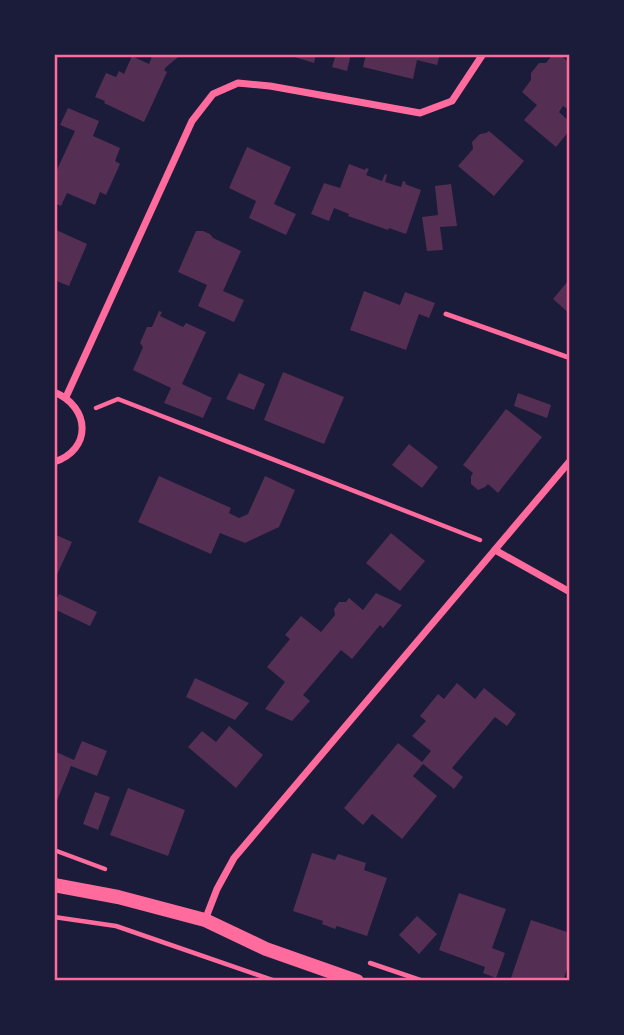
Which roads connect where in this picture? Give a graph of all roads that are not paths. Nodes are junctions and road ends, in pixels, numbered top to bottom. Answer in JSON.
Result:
{"nodes":[{"id":1,"x":483,"y":54,"type":"edge"},
{"id":2,"x":446,"y":314,"type":"dead end"},
{"id":3,"x":570,"y":358,"type":"edge"},
{"id":4,"x":54,"y":392,"type":"edge"},
{"id":5,"x":66,"y":397,"type":"junction"},
{"id":6,"x":570,"y":461,"type":"edge"},
{"id":7,"x":54,"y":462,"type":"edge"},
{"id":8,"x":495,"y":550,"type":"junction"},
{"id":9,"x":570,"y":592,"type":"edge"},
{"id":10,"x":54,"y":886,"type":"edge"},
{"id":11,"x":205,"y":920,"type":"junction"},
{"id":12,"x":357,"y":981,"type":"edge"}],
"edges":[{"from":1,"to":5,"type":"street"},
{"from":2,"to":3,"type":"lane"},
{"from":4,"to":5,"type":"street"},
{"from":5,"to":7,"type":"street"},
{"from":6,"to":8,"type":"street"},
{"from":8,"to":9,"type":"street"},
{"from":8,"to":11,"type":"street"},
{"from":10,"to":11,"type":"main road"},
{"from":11,"to":12,"type":"main road"}]}
